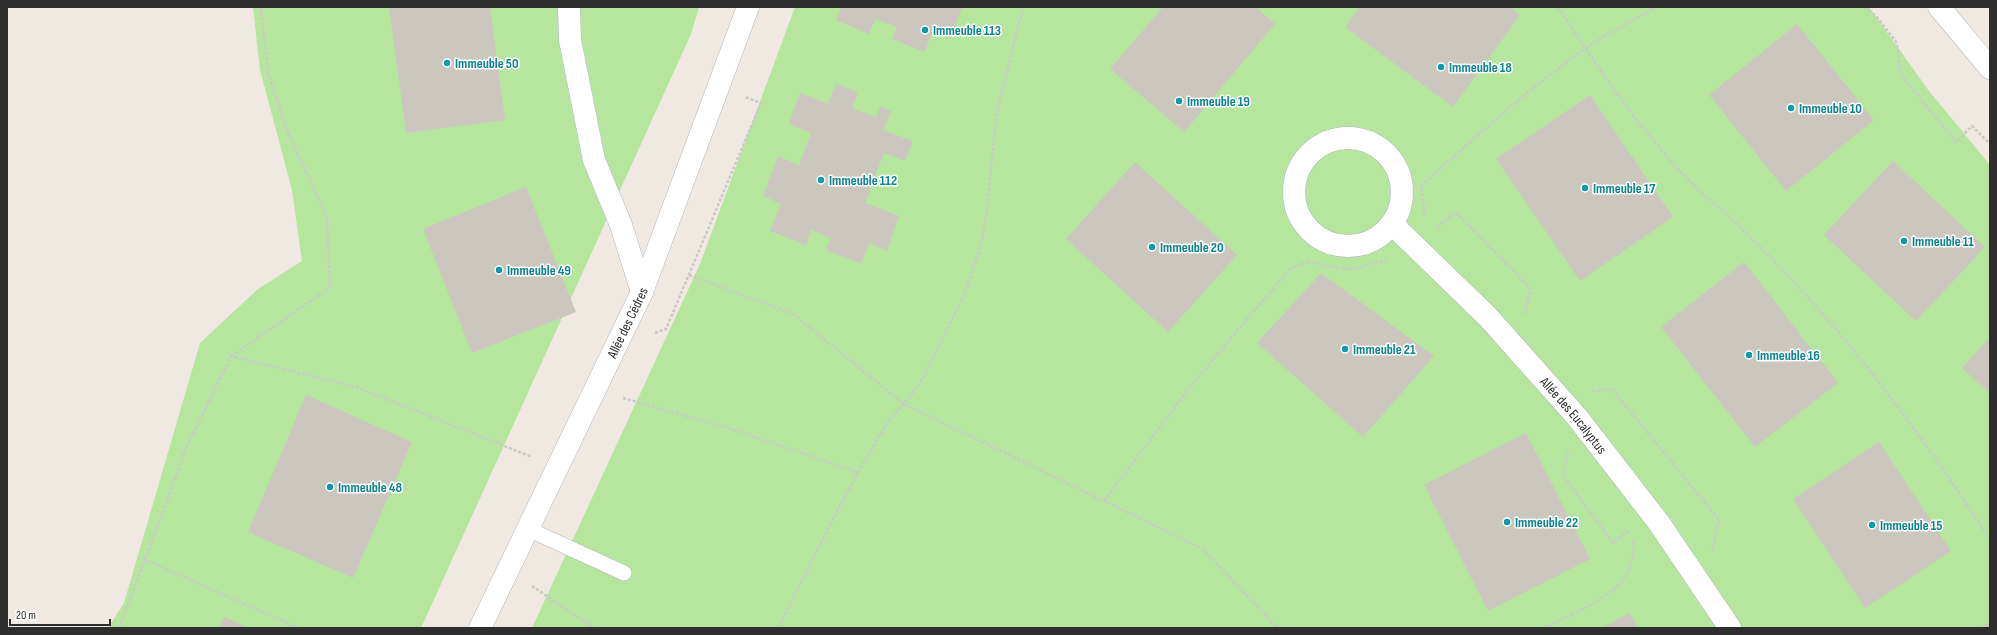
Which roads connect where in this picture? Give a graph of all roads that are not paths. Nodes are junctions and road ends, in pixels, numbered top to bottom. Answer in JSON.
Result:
{"nodes":[{"id":1,"x":569,"y":7,"type":"edge"},
{"id":2,"x":748,"y":7,"type":"edge"},
{"id":3,"x":1939,"y":7,"type":"edge"},
{"id":4,"x":1990,"y":68,"type":"edge"},
{"id":5,"x":1392,"y":224,"type":"junction"},
{"id":6,"x":642,"y":292,"type":"junction"},
{"id":7,"x":528,"y":529,"type":"junction"},
{"id":8,"x":624,"y":573,"type":"dead end"},
{"id":9,"x":480,"y":628,"type":"edge"},
{"id":10,"x":1730,"y":628,"type":"edge"}],
"edges":[{"from":1,"to":6,"type":"street"},
{"from":2,"to":6,"type":"street","name":"Allée des Cédres"},
{"from":3,"to":4,"type":"street"},
{"from":5,"to":5,"type":"street"},
{"from":5,"to":10,"type":"street","name":"Allée des Eucalyptus"},
{"from":6,"to":7,"type":"street","name":"Allée des Cédres"},
{"from":7,"to":8,"type":"lane"},
{"from":7,"to":9,"type":"street","name":"Allée des Cédres"}]}
